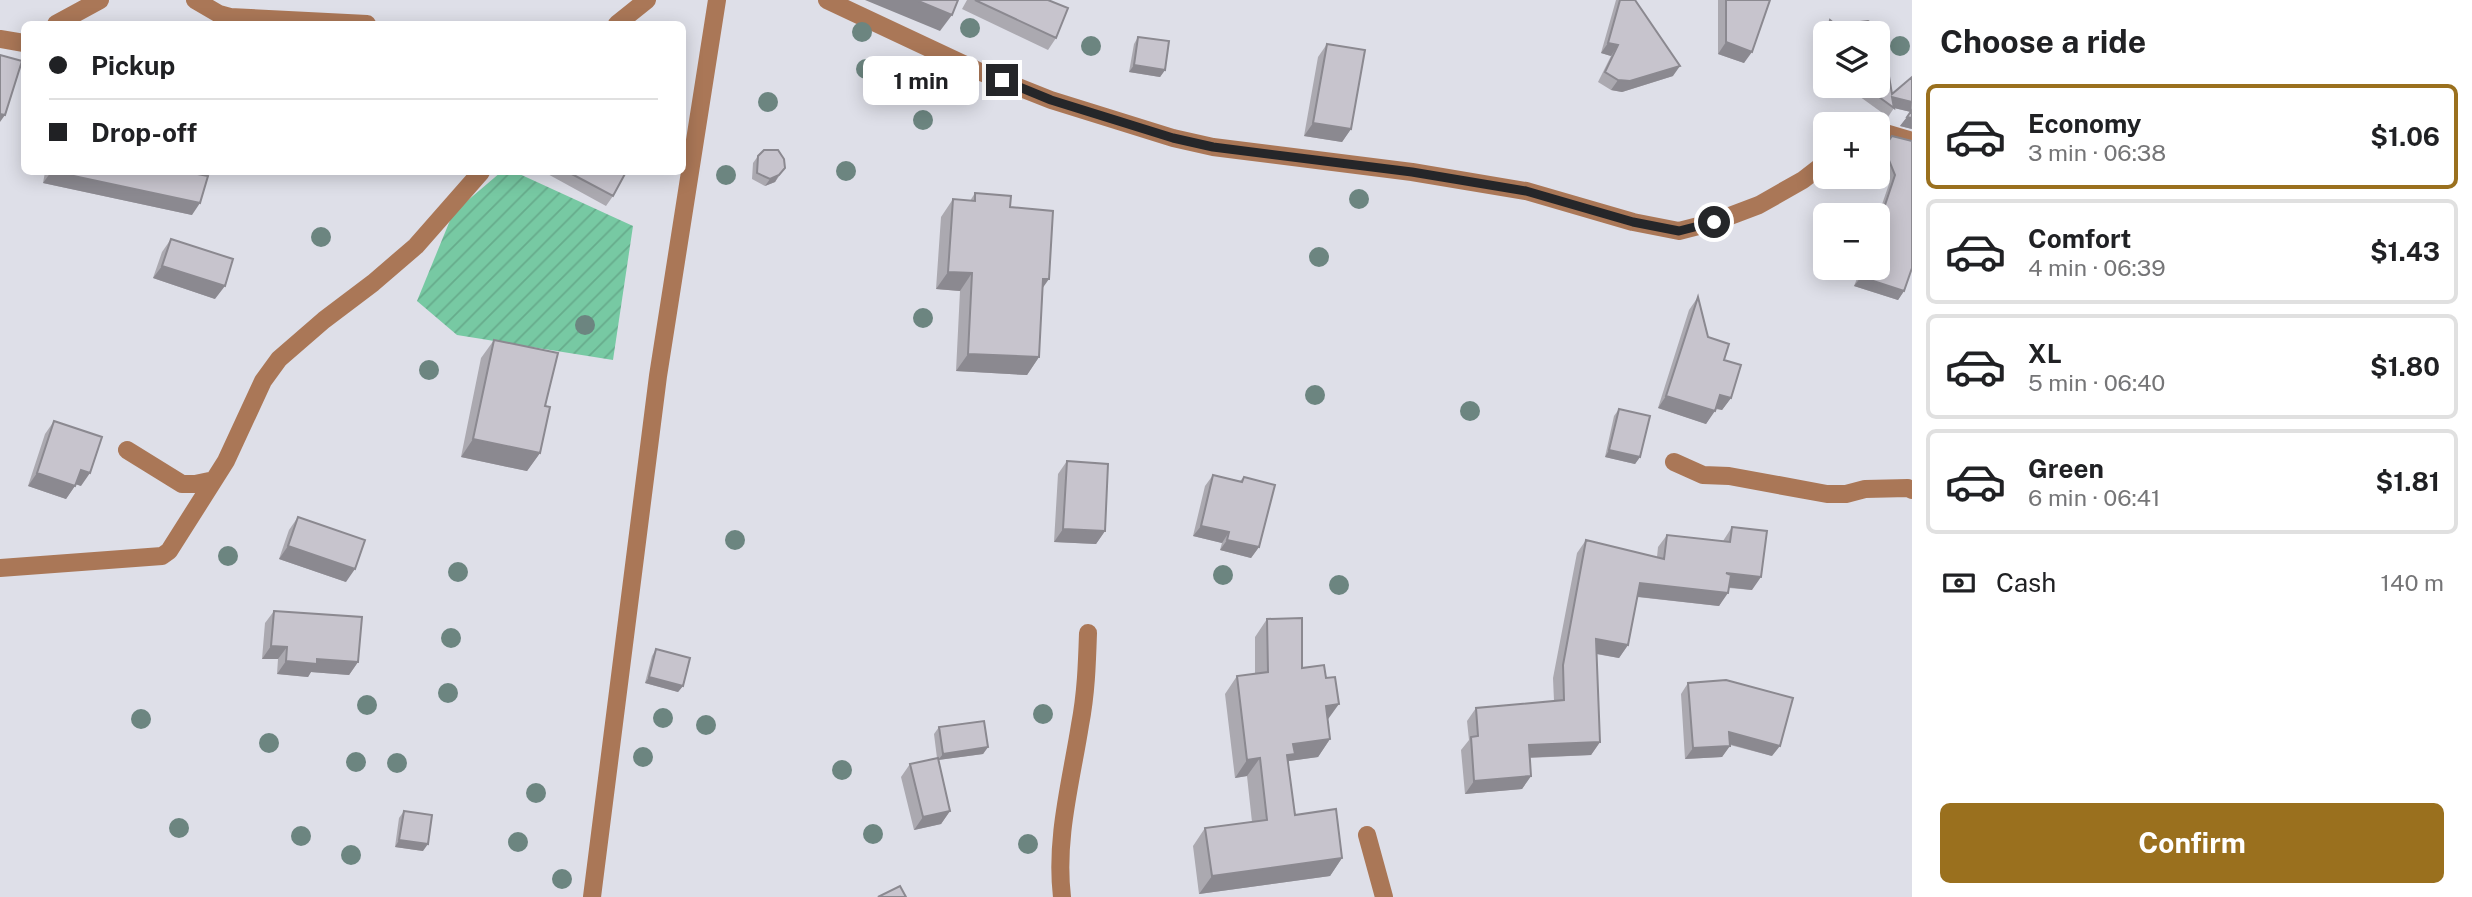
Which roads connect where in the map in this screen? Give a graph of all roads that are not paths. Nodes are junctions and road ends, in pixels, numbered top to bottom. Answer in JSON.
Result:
{"nodes":[{"id":1,"x":100,"y":0,"type":"edge"},
{"id":2,"x":195,"y":0,"type":"edge"},
{"id":3,"x":647,"y":0,"type":"edge"},
{"id":4,"x":717,"y":0,"type":"edge"},
{"id":5,"x":827,"y":0,"type":"edge"},
{"id":6,"x":62,"y":21,"type":"edge"},
{"id":7,"x":308,"y":21,"type":"edge"},
{"id":8,"x":621,"y":21,"type":"edge"},
{"id":9,"x":0,"y":39,"type":"edge"},
{"id":10,"x":21,"y":42,"type":"edge"},
{"id":11,"x":1890,"y":134,"type":"edge"},
{"id":12,"x":1912,"y":141,"type":"edge"},
{"id":13,"x":1813,"y":172,"type":"edge"},
{"id":14,"x":478,"y":175,"type":"edge"},
{"id":15,"x":127,"y":450,"type":"dead end"},
{"id":16,"x":1674,"y":462,"type":"dead end"},
{"id":17,"x":215,"y":480,"type":"junction"},
{"id":18,"x":1912,"y":490,"type":"edge"},
{"id":19,"x":0,"y":568,"type":"edge"},
{"id":20,"x":1088,"y":633,"type":"dead end"},
{"id":21,"x":1367,"y":835,"type":"dead end"},
{"id":22,"x":592,"y":897,"type":"edge"},
{"id":23,"x":1062,"y":897,"type":"edge"},
{"id":24,"x":1384,"y":897,"type":"edge"}],
"edges":[{"from":1,"to":6,"type":"street"},
{"from":2,"to":7,"type":"street"},
{"from":3,"to":8,"type":"street"},
{"from":4,"to":22,"type":"street"},
{"from":5,"to":13,"type":"street"},
{"from":9,"to":10,"type":"street"},
{"from":11,"to":12,"type":"street"},
{"from":14,"to":17,"type":"street"},
{"from":15,"to":17,"type":"street"},
{"from":16,"to":18,"type":"street"},
{"from":17,"to":19,"type":"street"},
{"from":20,"to":23,"type":"street"},
{"from":21,"to":24,"type":"street"}]}
